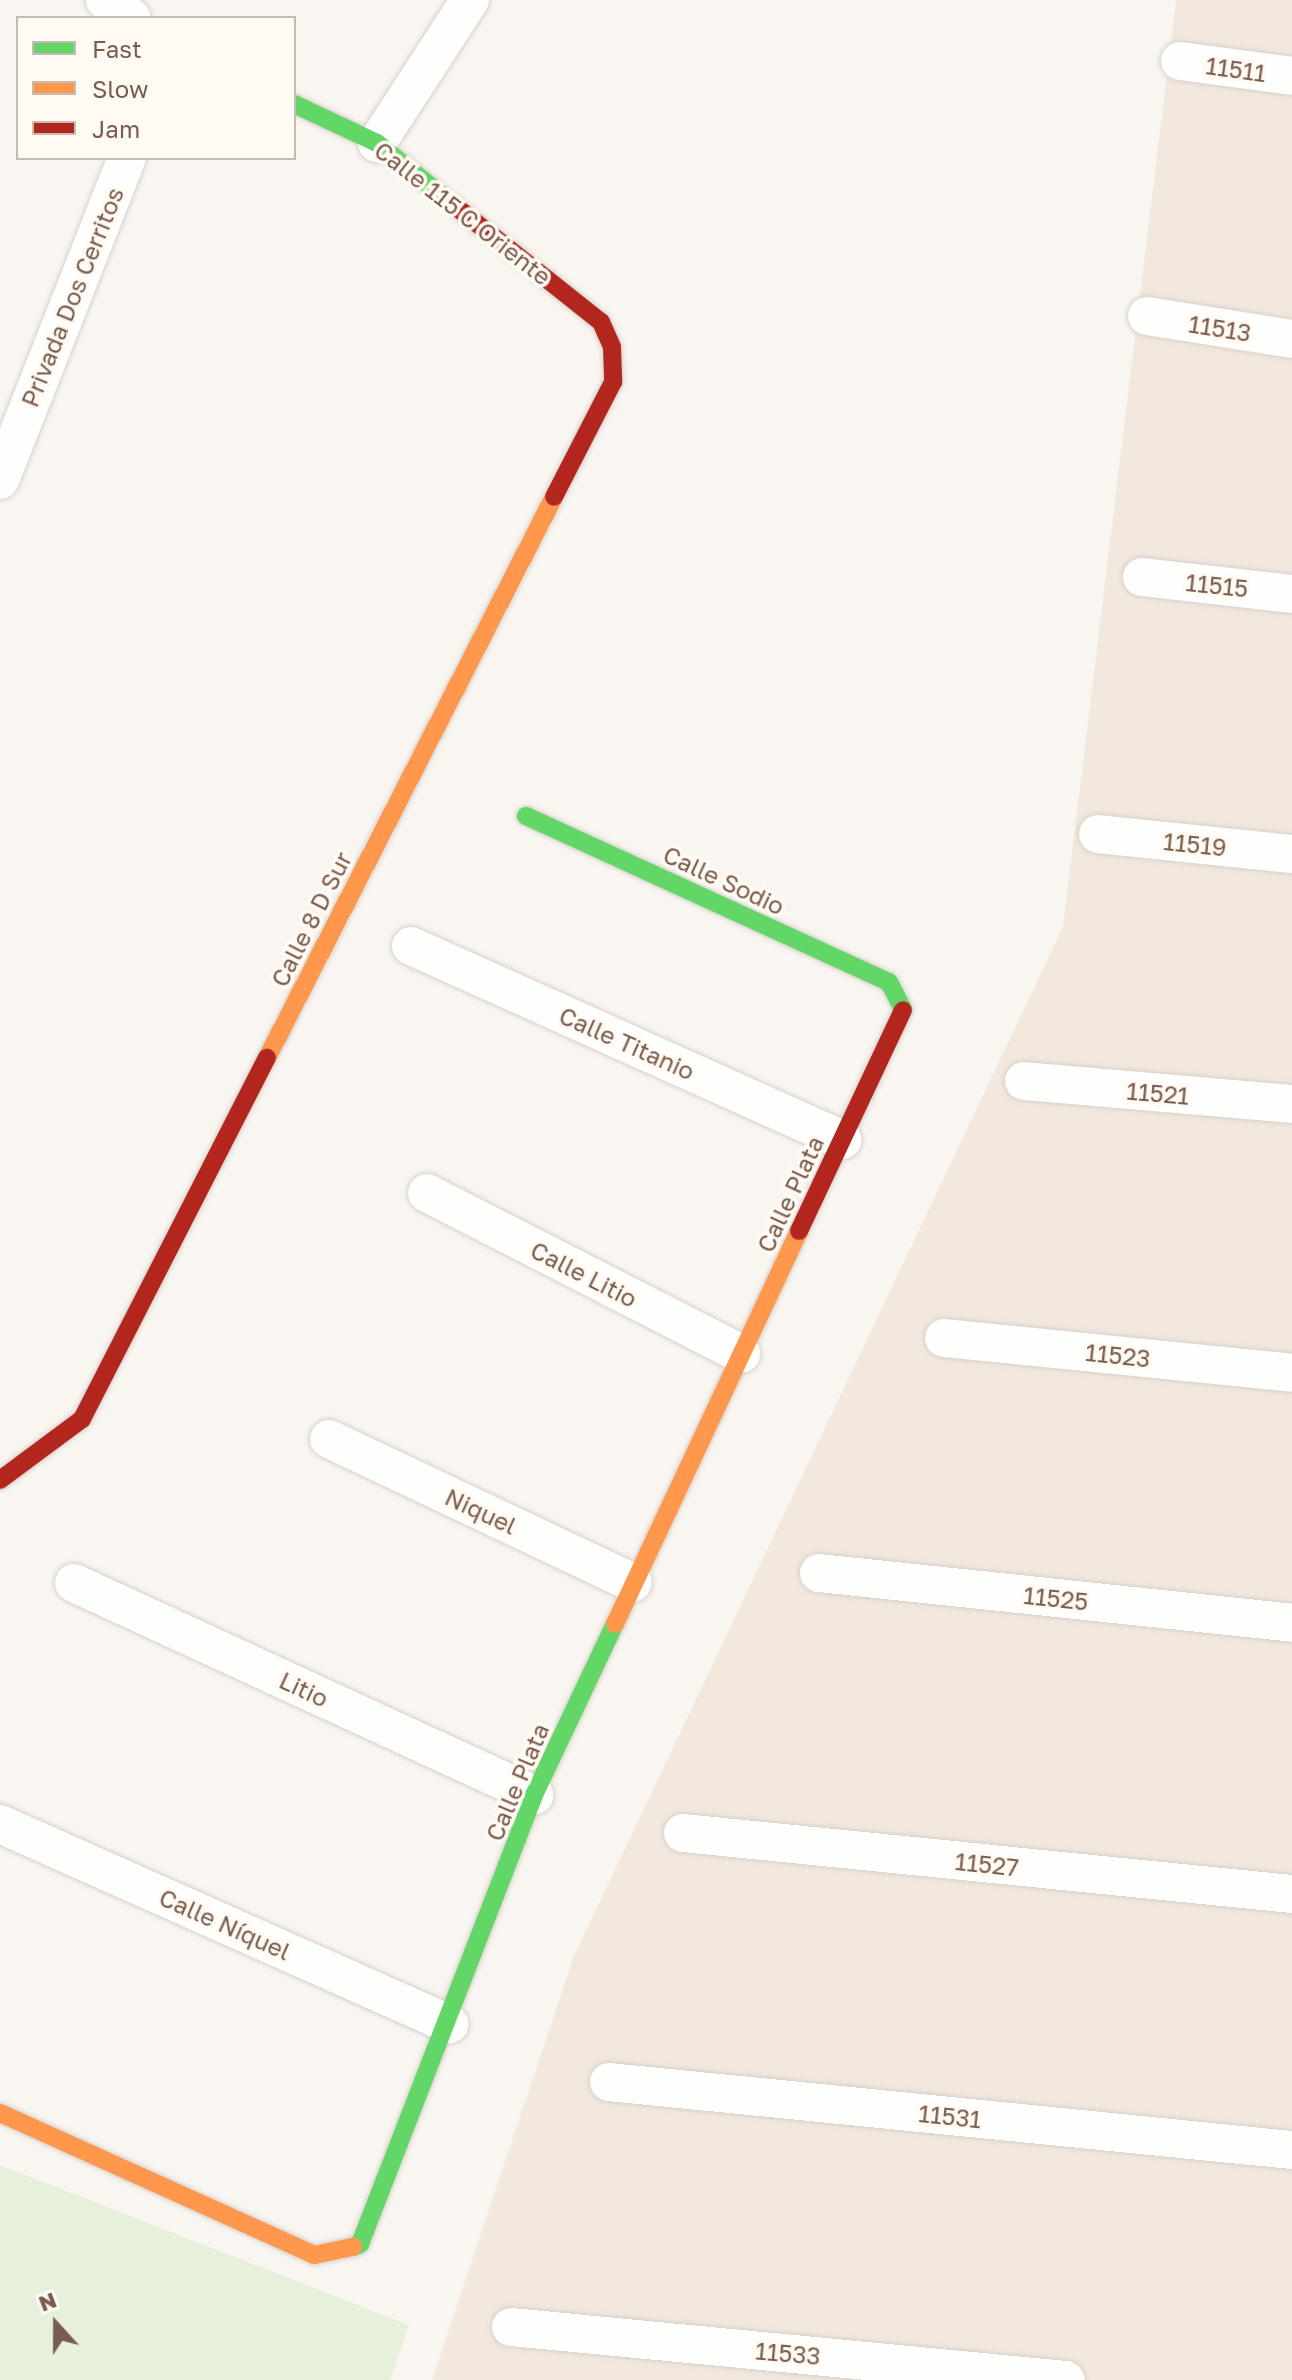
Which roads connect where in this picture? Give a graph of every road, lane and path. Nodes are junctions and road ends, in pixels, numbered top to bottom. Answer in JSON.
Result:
{"nodes":[{"id":1,"x":470,"y":0,"type":"edge"},
{"id":2,"x":1180,"y":61,"type":"dead end"},
{"id":3,"x":1292,"y":76,"type":"edge"},
{"id":4,"x":296,"y":105,"type":"edge"},
{"id":5,"x":377,"y":143,"type":"junction"},
{"id":6,"x":126,"y":160,"type":"edge"},
{"id":7,"x":1147,"y":316,"type":"dead end"},
{"id":8,"x":1292,"y":339,"type":"edge"},
{"id":9,"x":612,"y":347,"type":"joint"},
{"id":10,"x":0,"y":480,"type":"edge"},
{"id":11,"x":1142,"y":577,"type":"dead end"},
{"id":12,"x":1292,"y":594,"type":"edge"},
{"id":13,"x":526,"y":816,"type":"dead end"},
{"id":14,"x":1098,"y":834,"type":"dead end"},
{"id":15,"x":1292,"y":854,"type":"edge"},
{"id":16,"x":411,"y":946,"type":"dead end"},
{"id":17,"x":899,"y":992,"type":"joint"},
{"id":18,"x":1024,"y":1081,"type":"dead end"},
{"id":19,"x":1292,"y":1104,"type":"edge"},
{"id":20,"x":842,"y":1140,"type":"junction"},
{"id":21,"x":427,"y":1193,"type":"dead end"},
{"id":22,"x":944,"y":1338,"type":"dead end"},
{"id":23,"x":741,"y":1354,"type":"junction"},
{"id":24,"x":1292,"y":1373,"type":"edge"},
{"id":25,"x":329,"y":1439,"type":"dead end"},
{"id":26,"x":0,"y":1480,"type":"edge"},
{"id":27,"x":819,"y":1573,"type":"dead end"},
{"id":28,"x":74,"y":1583,"type":"dead end"},
{"id":29,"x":633,"y":1583,"type":"junction"},
{"id":30,"x":1292,"y":1623,"type":"edge"},
{"id":31,"x":534,"y":1795,"type":"junction"},
{"id":32,"x":0,"y":1824,"type":"edge"},
{"id":33,"x":683,"y":1833,"type":"dead end"},
{"id":34,"x":1292,"y":1894,"type":"edge"},
{"id":35,"x":450,"y":2024,"type":"junction"},
{"id":36,"x":609,"y":2082,"type":"dead end"},
{"id":37,"x":0,"y":2113,"type":"edge"},
{"id":38,"x":1292,"y":2150,"type":"edge"},
{"id":39,"x":511,"y":2327,"type":"dead end"},
{"id":40,"x":1065,"y":2380,"type":"edge"}],
"edges":[{"from":1,"to":5,"type":"street"},
{"from":2,"to":3,"type":"street","name":"11511"},
{"from":4,"to":5,"type":"street","name":"Calle 115 C Oriente"},
{"from":5,"to":9,"type":"street","name":"Calle 115 C Oriente"},
{"from":6,"to":10,"type":"street","name":"Privada Dos Cerritos"},
{"from":7,"to":8,"type":"street","name":"11513"},
{"from":9,"to":26,"type":"street","name":"Calle 8 D Sur"},
{"from":11,"to":12,"type":"street","name":"11515"},
{"from":13,"to":17,"type":"street","name":"Calle Sodio"},
{"from":14,"to":15,"type":"street","name":"11519"},
{"from":16,"to":20,"type":"street","name":"Calle Titanio"},
{"from":17,"to":20,"type":"street","name":"Calle Plata"},
{"from":18,"to":19,"type":"street","name":"11521"},
{"from":20,"to":23,"type":"street","name":"Calle Plata"},
{"from":21,"to":23,"type":"street","name":"Calle Litio"},
{"from":22,"to":24,"type":"street","name":"11523"},
{"from":23,"to":29,"type":"street","name":"Calle Plata"},
{"from":25,"to":29,"type":"street","name":"Niquel"},
{"from":27,"to":30,"type":"street","name":"11525"},
{"from":28,"to":31,"type":"street","name":"Litio"},
{"from":29,"to":31,"type":"street","name":"Calle Plata"},
{"from":31,"to":35,"type":"street","name":"Calle Plata"},
{"from":32,"to":35,"type":"street","name":"Calle Níquel"},
{"from":33,"to":34,"type":"street","name":"11527"},
{"from":35,"to":37,"type":"street","name":"Calle Plata"},
{"from":36,"to":38,"type":"street","name":"11531"},
{"from":39,"to":40,"type":"street","name":"11533"}]}
